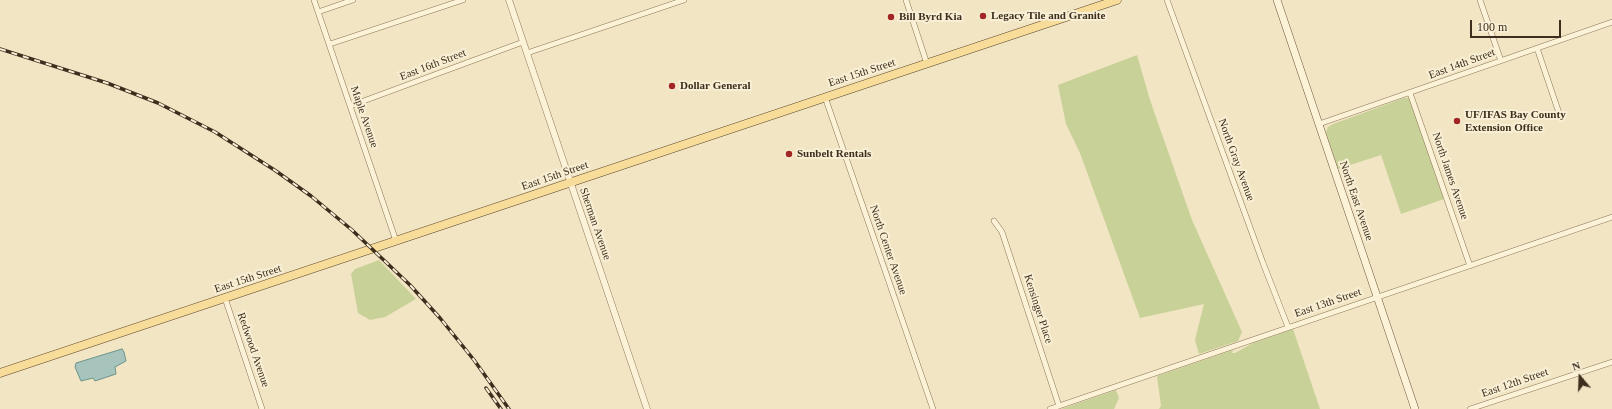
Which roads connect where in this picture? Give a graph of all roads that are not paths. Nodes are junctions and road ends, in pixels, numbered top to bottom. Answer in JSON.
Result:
{"nodes":[{"id":1,"x":314,"y":0,"type":"edge"},
{"id":2,"x":353,"y":0,"type":"edge"},
{"id":3,"x":463,"y":0,"type":"edge"},
{"id":4,"x":509,"y":0,"type":"edge"},
{"id":5,"x":684,"y":0,"type":"edge"},
{"id":6,"x":906,"y":0,"type":"edge"},
{"id":7,"x":1117,"y":0,"type":"edge"},
{"id":8,"x":1167,"y":0,"type":"edge"},
{"id":9,"x":1277,"y":0,"type":"edge"},
{"id":10,"x":1480,"y":0,"type":"edge"},
{"id":11,"x":318,"y":12,"type":"junction"},
{"id":12,"x":1612,"y":22,"type":"edge"},
{"id":13,"x":523,"y":42,"type":"junction"},
{"id":14,"x":330,"y":44,"type":"junction"},
{"id":15,"x":1537,"y":48,"type":"junction"},
{"id":16,"x":527,"y":53,"type":"junction"},
{"id":17,"x":1500,"y":61,"type":"junction"},
{"id":18,"x":927,"y":64,"type":"junction"},
{"id":19,"x":1410,"y":93,"type":"junction"},
{"id":20,"x":825,"y":98,"type":"junction"},
{"id":21,"x":350,"y":106,"type":"junction"},
{"id":22,"x":1560,"y":116,"type":"dead end"},
{"id":23,"x":1319,"y":124,"type":"junction"},
{"id":24,"x":570,"y":182,"type":"junction"},
{"id":25,"x":1612,"y":217,"type":"edge"},
{"id":26,"x":994,"y":221,"type":"dead end"},
{"id":27,"x":396,"y":241,"type":"junction"},
{"id":28,"x":1470,"y":266,"type":"junction"},
{"id":29,"x":225,"y":298,"type":"junction"},
{"id":30,"x":1377,"y":298,"type":"junction"},
{"id":31,"x":1288,"y":327,"type":"junction"},
{"id":32,"x":1612,"y":362,"type":"edge"},
{"id":33,"x":0,"y":373,"type":"edge"},
{"id":34,"x":1059,"y":406,"type":"junction"},
{"id":35,"x":262,"y":409,"type":"edge"},
{"id":36,"x":647,"y":409,"type":"edge"},
{"id":37,"x":933,"y":409,"type":"edge"},
{"id":38,"x":1050,"y":409,"type":"edge"},
{"id":39,"x":1415,"y":409,"type":"edge"},
{"id":40,"x":1470,"y":409,"type":"edge"}],
"edges":[{"from":1,"to":11,"type":"street","name":"Maple Avenue"},
{"from":2,"to":11,"type":"street"},
{"from":3,"to":14,"type":"street"},
{"from":4,"to":13,"type":"street","name":"Sherman Avenue"},
{"from":5,"to":16,"type":"street"},
{"from":6,"to":18,"type":"street"},
{"from":7,"to":18,"type":"main road","name":"East 15th Street"},
{"from":8,"to":31,"type":"street","name":"North Gray Avenue"},
{"from":9,"to":23,"type":"main road","name":"North East Avenue"},
{"from":10,"to":17,"type":"street"},
{"from":11,"to":14,"type":"street","name":"Maple Avenue"},
{"from":12,"to":15,"type":"street","name":"East 14th Street"},
{"from":13,"to":16,"type":"street","name":"Sherman Avenue"},
{"from":13,"to":21,"type":"street","name":"East 16th Street"},
{"from":14,"to":21,"type":"street","name":"Maple Avenue"},
{"from":15,"to":17,"type":"street","name":"East 14th Street"},
{"from":15,"to":22,"type":"street"},
{"from":16,"to":24,"type":"street","name":"Sherman Avenue"},
{"from":17,"to":19,"type":"street","name":"East 14th Street"},
{"from":18,"to":20,"type":"main road","name":"East 15th Street"},
{"from":19,"to":23,"type":"street","name":"East 14th Street"},
{"from":19,"to":28,"type":"street","name":"North James Avenue"},
{"from":20,"to":24,"type":"main road","name":"East 15th Street"},
{"from":20,"to":37,"type":"street","name":"North Center Avenue"},
{"from":21,"to":27,"type":"street","name":"Maple Avenue"},
{"from":23,"to":30,"type":"main road","name":"North East Avenue"},
{"from":24,"to":27,"type":"main road","name":"East 15th Street"},
{"from":24,"to":36,"type":"street","name":"Sherman Avenue"},
{"from":25,"to":28,"type":"street","name":"East 13th Street"},
{"from":26,"to":34,"type":"street","name":"Kensinger Place"},
{"from":27,"to":29,"type":"main road","name":"East 15th Street"},
{"from":28,"to":30,"type":"street","name":"East 13th Street"},
{"from":29,"to":33,"type":"main road","name":"East 15th Street"},
{"from":29,"to":35,"type":"street","name":"Redwood Avenue"},
{"from":30,"to":31,"type":"street","name":"East 13th Street"},
{"from":30,"to":39,"type":"main road","name":"North East Avenue"},
{"from":31,"to":34,"type":"street","name":"East 13th Street"},
{"from":32,"to":40,"type":"street","name":"East 12th Street"},
{"from":34,"to":38,"type":"street","name":"East 13th Street"}]}
